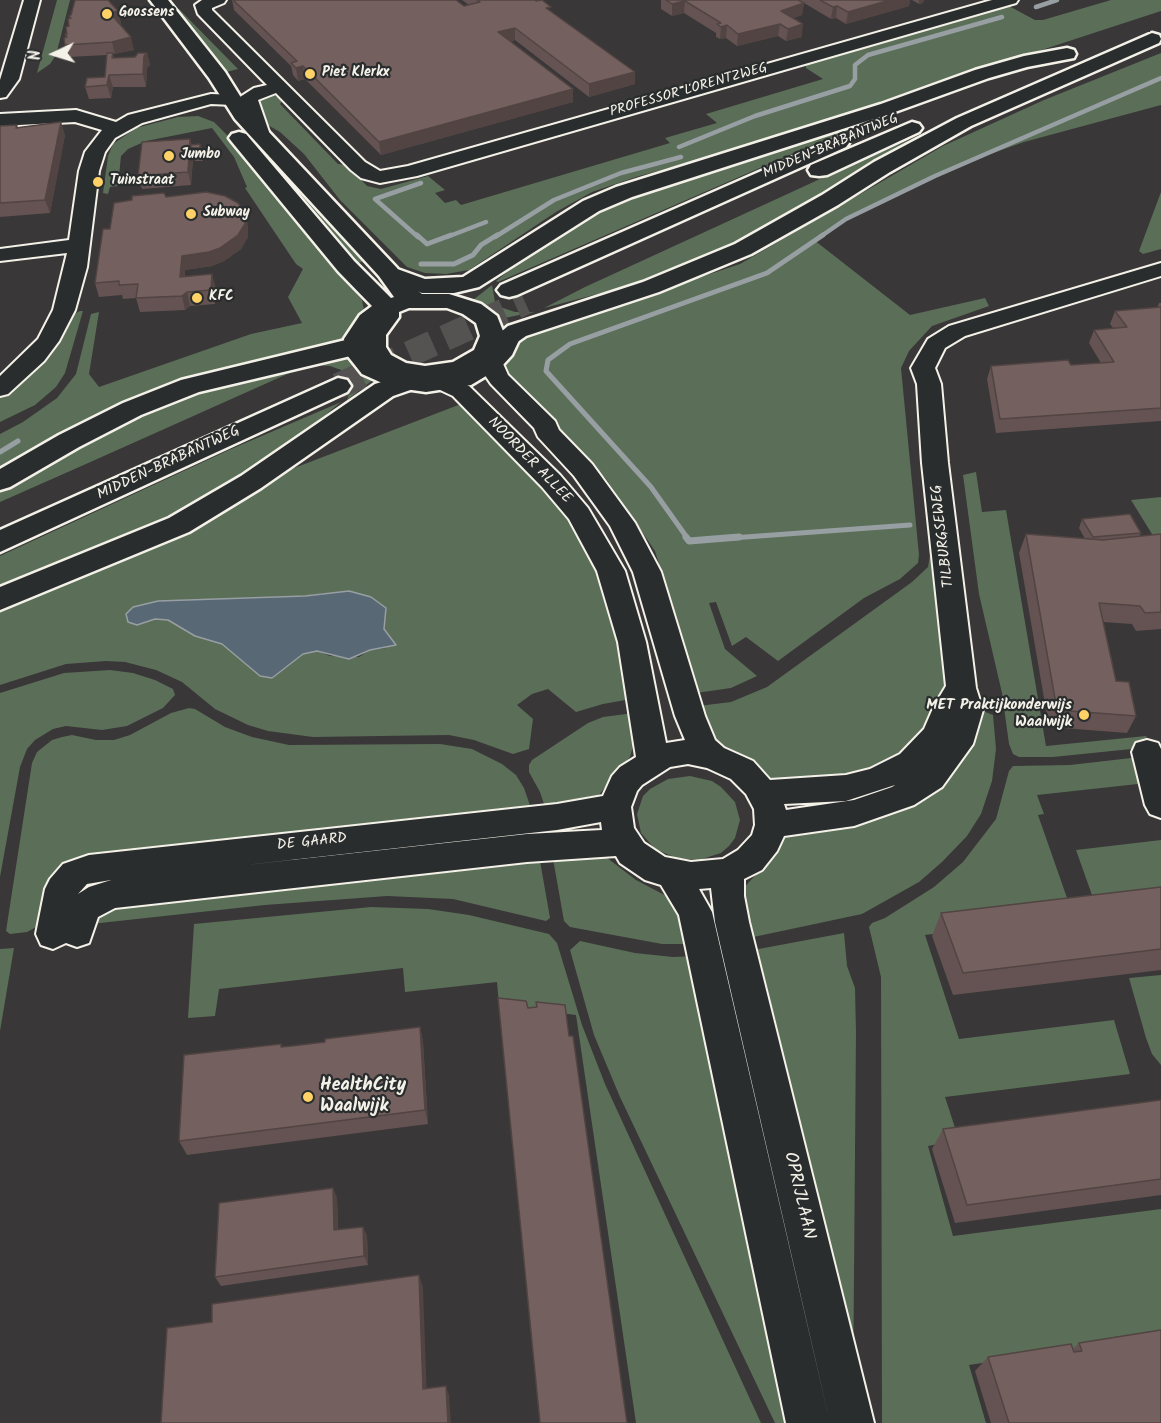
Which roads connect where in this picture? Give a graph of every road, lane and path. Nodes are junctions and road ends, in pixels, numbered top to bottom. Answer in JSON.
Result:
{"nodes":[{"id":1,"x":32,"y":0,"type":"edge"},
{"id":2,"x":139,"y":0,"type":"edge"},
{"id":3,"x":159,"y":0,"type":"edge"},
{"id":4,"x":1010,"y":0,"type":"edge"},
{"id":5,"x":215,"y":1,"type":"edge"},
{"id":6,"x":1158,"y":33,"type":"edge"},
{"id":7,"x":1067,"y":54,"type":"junction"},
{"id":8,"x":275,"y":83,"type":"junction"},
{"id":9,"x":0,"y":93,"type":"edge"},
{"id":10,"x":224,"y":96,"type":"junction"},
{"id":11,"x":0,"y":120,"type":"edge"},
{"id":12,"x":116,"y":128,"type":"junction"},
{"id":13,"x":260,"y":132,"type":"junction"},
{"id":14,"x":80,"y":245,"type":"junction"},
{"id":15,"x":0,"y":255,"type":"edge"},
{"id":16,"x":510,"y":259,"type":"junction"},
{"id":17,"x":389,"y":273,"type":"junction"},
{"id":18,"x":1159,"y":281,"type":"edge"},
{"id":19,"x":422,"y":300,"type":"junction"},
{"id":20,"x":454,"y":302,"type":"junction"},
{"id":21,"x":380,"y":312,"type":"junction"},
{"id":22,"x":499,"y":337,"type":"junction"},
{"id":23,"x":358,"y":345,"type":"junction"},
{"id":24,"x":483,"y":364,"type":"junction"},
{"id":25,"x":401,"y":377,"type":"junction"},
{"id":26,"x":444,"y":383,"type":"junction"},
{"id":27,"x":0,"y":389,"type":"edge"},
{"id":28,"x":0,"y":481,"type":"edge"},
{"id":29,"x":0,"y":519,"type":"edge"},
{"id":30,"x":0,"y":542,"type":"edge"},
{"id":31,"x":0,"y":599,"type":"edge"},
{"id":32,"x":962,"y":688,"type":"junction"},
{"id":33,"x":1148,"y":752,"type":"dead end"},
{"id":34,"x":713,"y":757,"type":"junction"},
{"id":35,"x":652,"y":761,"type":"junction"},
{"id":36,"x":763,"y":793,"type":"junction"},
{"id":37,"x":1161,"y":806,"type":"edge"},
{"id":38,"x":615,"y":807,"type":"junction"},
{"id":39,"x":771,"y":825,"type":"junction"},
{"id":40,"x":559,"y":831,"type":"junction"},
{"id":41,"x":623,"y":842,"type":"junction"},
{"id":42,"x":728,"y":872,"type":"junction"},
{"id":43,"x":672,"y":874,"type":"junction"},
{"id":44,"x":65,"y":933,"type":"dead end"},
{"id":45,"x":726,"y":972,"type":"junction"},
{"id":46,"x":808,"y":1423,"type":"edge"},
{"id":47,"x":852,"y":1423,"type":"edge"}],
"edges":[{"from":1,"to":9,"type":"street"},
{"from":2,"to":10,"type":"main road"},
{"from":3,"to":10,"type":"main road"},
{"from":4,"to":8,"type":"street","name":"PROFESSOR LORENTZWEG"},
{"from":5,"to":8,"type":"street"},
{"from":6,"to":7,"type":"main road","name":"MIDDEN-BRABANTWEG"},
{"from":6,"to":7,"type":"main road","name":"MIDDEN-BRABANTWEG"},
{"from":6,"to":22,"type":"main road"},
{"from":7,"to":16,"type":"main road"},
{"from":8,"to":10,"type":"street"},
{"from":8,"to":13,"type":"street"},
{"from":10,"to":12,"type":"street"},
{"from":10,"to":13,"type":"main road"},
{"from":10,"to":21,"type":"main road"},
{"from":11,"to":12,"type":"street"},
{"from":12,"to":14,"type":"street"},
{"from":13,"to":17,"type":"main road"},
{"from":14,"to":15,"type":"street"},
{"from":14,"to":27,"type":"street"},
{"from":16,"to":17,"type":"main road"},
{"from":16,"to":20,"type":"main road"},
{"from":17,"to":19,"type":"main road"},
{"from":18,"to":32,"type":"street","name":"TILBURGSEWEG"},
{"from":19,"to":20,"type":"main road"},
{"from":19,"to":21,"type":"main road"},
{"from":20,"to":22,"type":"main road"},
{"from":21,"to":23,"type":"main road"},
{"from":21,"to":25,"type":"main road"},
{"from":22,"to":24,"type":"main road"},
{"from":23,"to":25,"type":"main road"},
{"from":23,"to":28,"type":"main road"},
{"from":24,"to":25,"type":"main road"},
{"from":24,"to":26,"type":"main road"},
{"from":24,"to":34,"type":"street","name":"NOORDER ALLEE"},
{"from":25,"to":26,"type":"main road"},
{"from":25,"to":31,"type":"main road"},
{"from":26,"to":35,"type":"street","name":"NOORDER ALLEE"},
{"from":29,"to":30,"type":"main road","name":"MIDDEN-BRABANTWEG"},
{"from":32,"to":36,"type":"street"},
{"from":32,"to":39,"type":"street","name":"TILBURGSEWEG"},
{"from":33,"to":37,"type":"street"},
{"from":34,"to":35,"type":"street"},
{"from":34,"to":36,"type":"street"},
{"from":35,"to":38,"type":"street"},
{"from":36,"to":39,"type":"street"},
{"from":38,"to":40,"type":"street","name":"DE GAARD"},
{"from":38,"to":41,"type":"street"},
{"from":39,"to":42,"type":"street"},
{"from":40,"to":41,"type":"street","name":"DE GAARD"},
{"from":40,"to":44,"type":"street","name":"DE GAARD"},
{"from":41,"to":43,"type":"street"},
{"from":42,"to":43,"type":"street"},
{"from":42,"to":45,"type":"street"},
{"from":43,"to":45,"type":"street"},
{"from":45,"to":46,"type":"street"},
{"from":45,"to":47,"type":"street","name":"OPRIJLAAN"}]}
